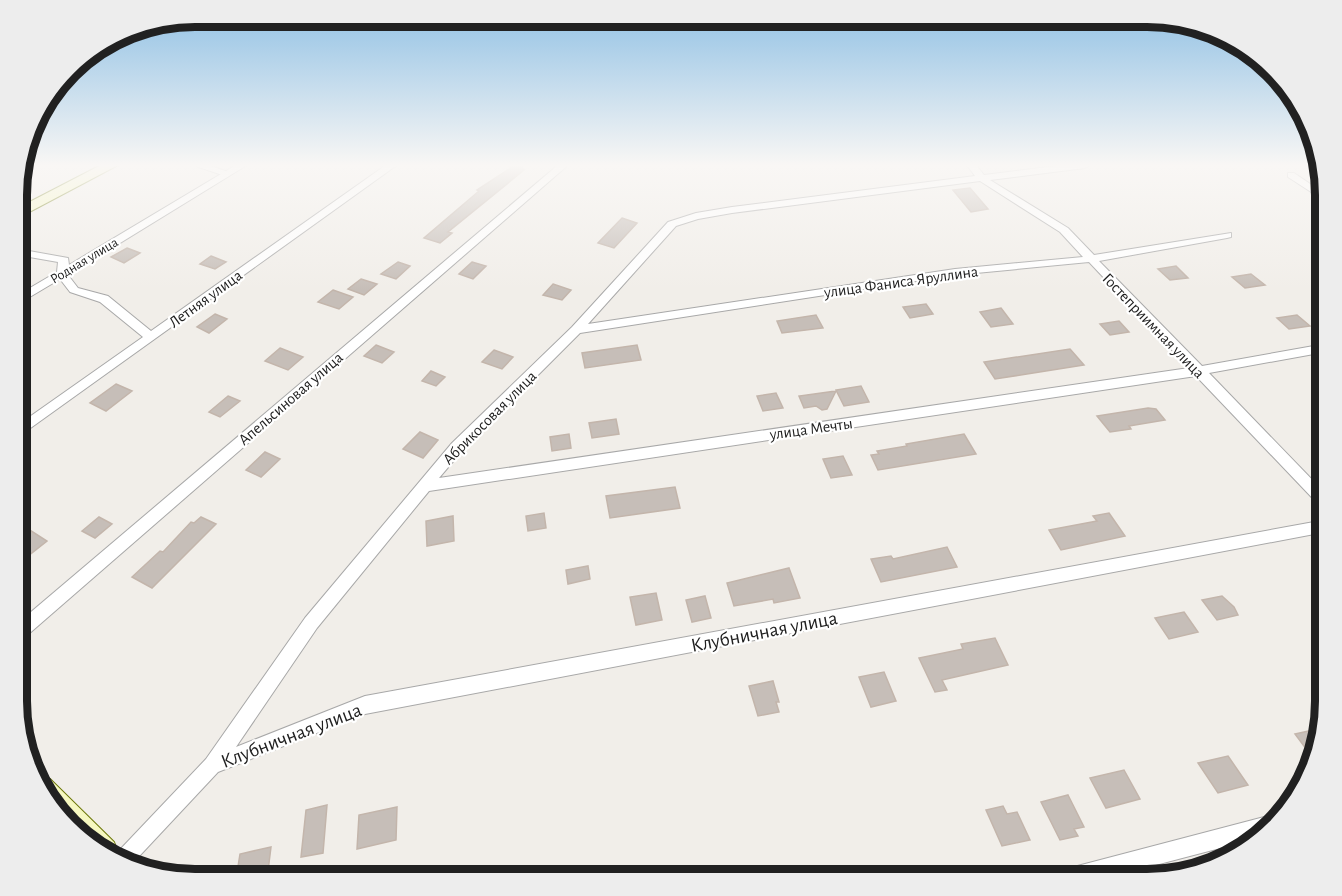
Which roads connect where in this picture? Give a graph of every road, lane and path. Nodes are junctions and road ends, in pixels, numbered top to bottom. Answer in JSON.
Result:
{"nodes":[{"id":1,"x":173,"y":207,"type":"edge"},
{"id":2,"x":333,"y":207,"type":"edge"},
{"id":3,"x":514,"y":207,"type":"edge"},
{"id":4,"x":757,"y":207,"type":"edge"},
{"id":5,"x":1027,"y":207,"type":"edge"},
{"id":6,"x":1227,"y":235,"type":"dead end"},
{"id":7,"x":27,"y":254,"type":"edge"},
{"id":8,"x":1091,"y":259,"type":"junction"},
{"id":9,"x":62,"y":274,"type":"junction"},
{"id":10,"x":27,"y":295,"type":"edge"},
{"id":11,"x":576,"y":330,"type":"junction"},
{"id":12,"x":151,"y":337,"type":"junction"},
{"id":13,"x":1315,"y":350,"type":"edge"},
{"id":14,"x":1198,"y":371,"type":"junction"},
{"id":15,"x":27,"y":426,"type":"edge"},
{"id":16,"x":423,"y":486,"type":"junction"},
{"id":17,"x":1315,"y":492,"type":"edge"},
{"id":18,"x":1315,"y":528,"type":"edge"},
{"id":19,"x":27,"y":625,"type":"edge"},
{"id":20,"x":212,"y":765,"type":"junction"},
{"id":21,"x":1255,"y":829,"type":"edge"},
{"id":22,"x":127,"y":854,"type":"edge"},
{"id":23,"x":1104,"y":869,"type":"edge"}],
"edges":[{"from":1,"to":9,"type":"street","name":"Родная улица"},
{"from":2,"to":12,"type":"street","name":"Летняя улица"},
{"from":3,"to":19,"type":"street","name":"Апельсиновая улица"},
{"from":4,"to":11,"type":"street","name":"Абрикосовая улица"},
{"from":5,"to":8,"type":"street","name":"Гостеприимная улица"},
{"from":6,"to":8,"type":"street","name":"улица Фаниса Яруллина"},
{"from":7,"to":9,"type":"street"},
{"from":8,"to":11,"type":"street","name":"улица Фаниса Яруллина"},
{"from":8,"to":14,"type":"street","name":"Гостеприимная улица"},
{"from":9,"to":10,"type":"street","name":"Родная улица"},
{"from":9,"to":12,"type":"street"},
{"from":11,"to":16,"type":"street","name":"Абрикосовая улица"},
{"from":12,"to":15,"type":"street","name":"Летняя улица"},
{"from":13,"to":14,"type":"street","name":"улица Мечты"},
{"from":14,"to":16,"type":"street","name":"улица Мечты"},
{"from":14,"to":17,"type":"street","name":"Гостеприимная улица"},
{"from":16,"to":20,"type":"street","name":"Абрикосовая улица"},
{"from":18,"to":20,"type":"street","name":"Клубничная улица"},
{"from":20,"to":22,"type":"street","name":"Абрикосовая улица"},
{"from":21,"to":23,"type":"street"}]}
